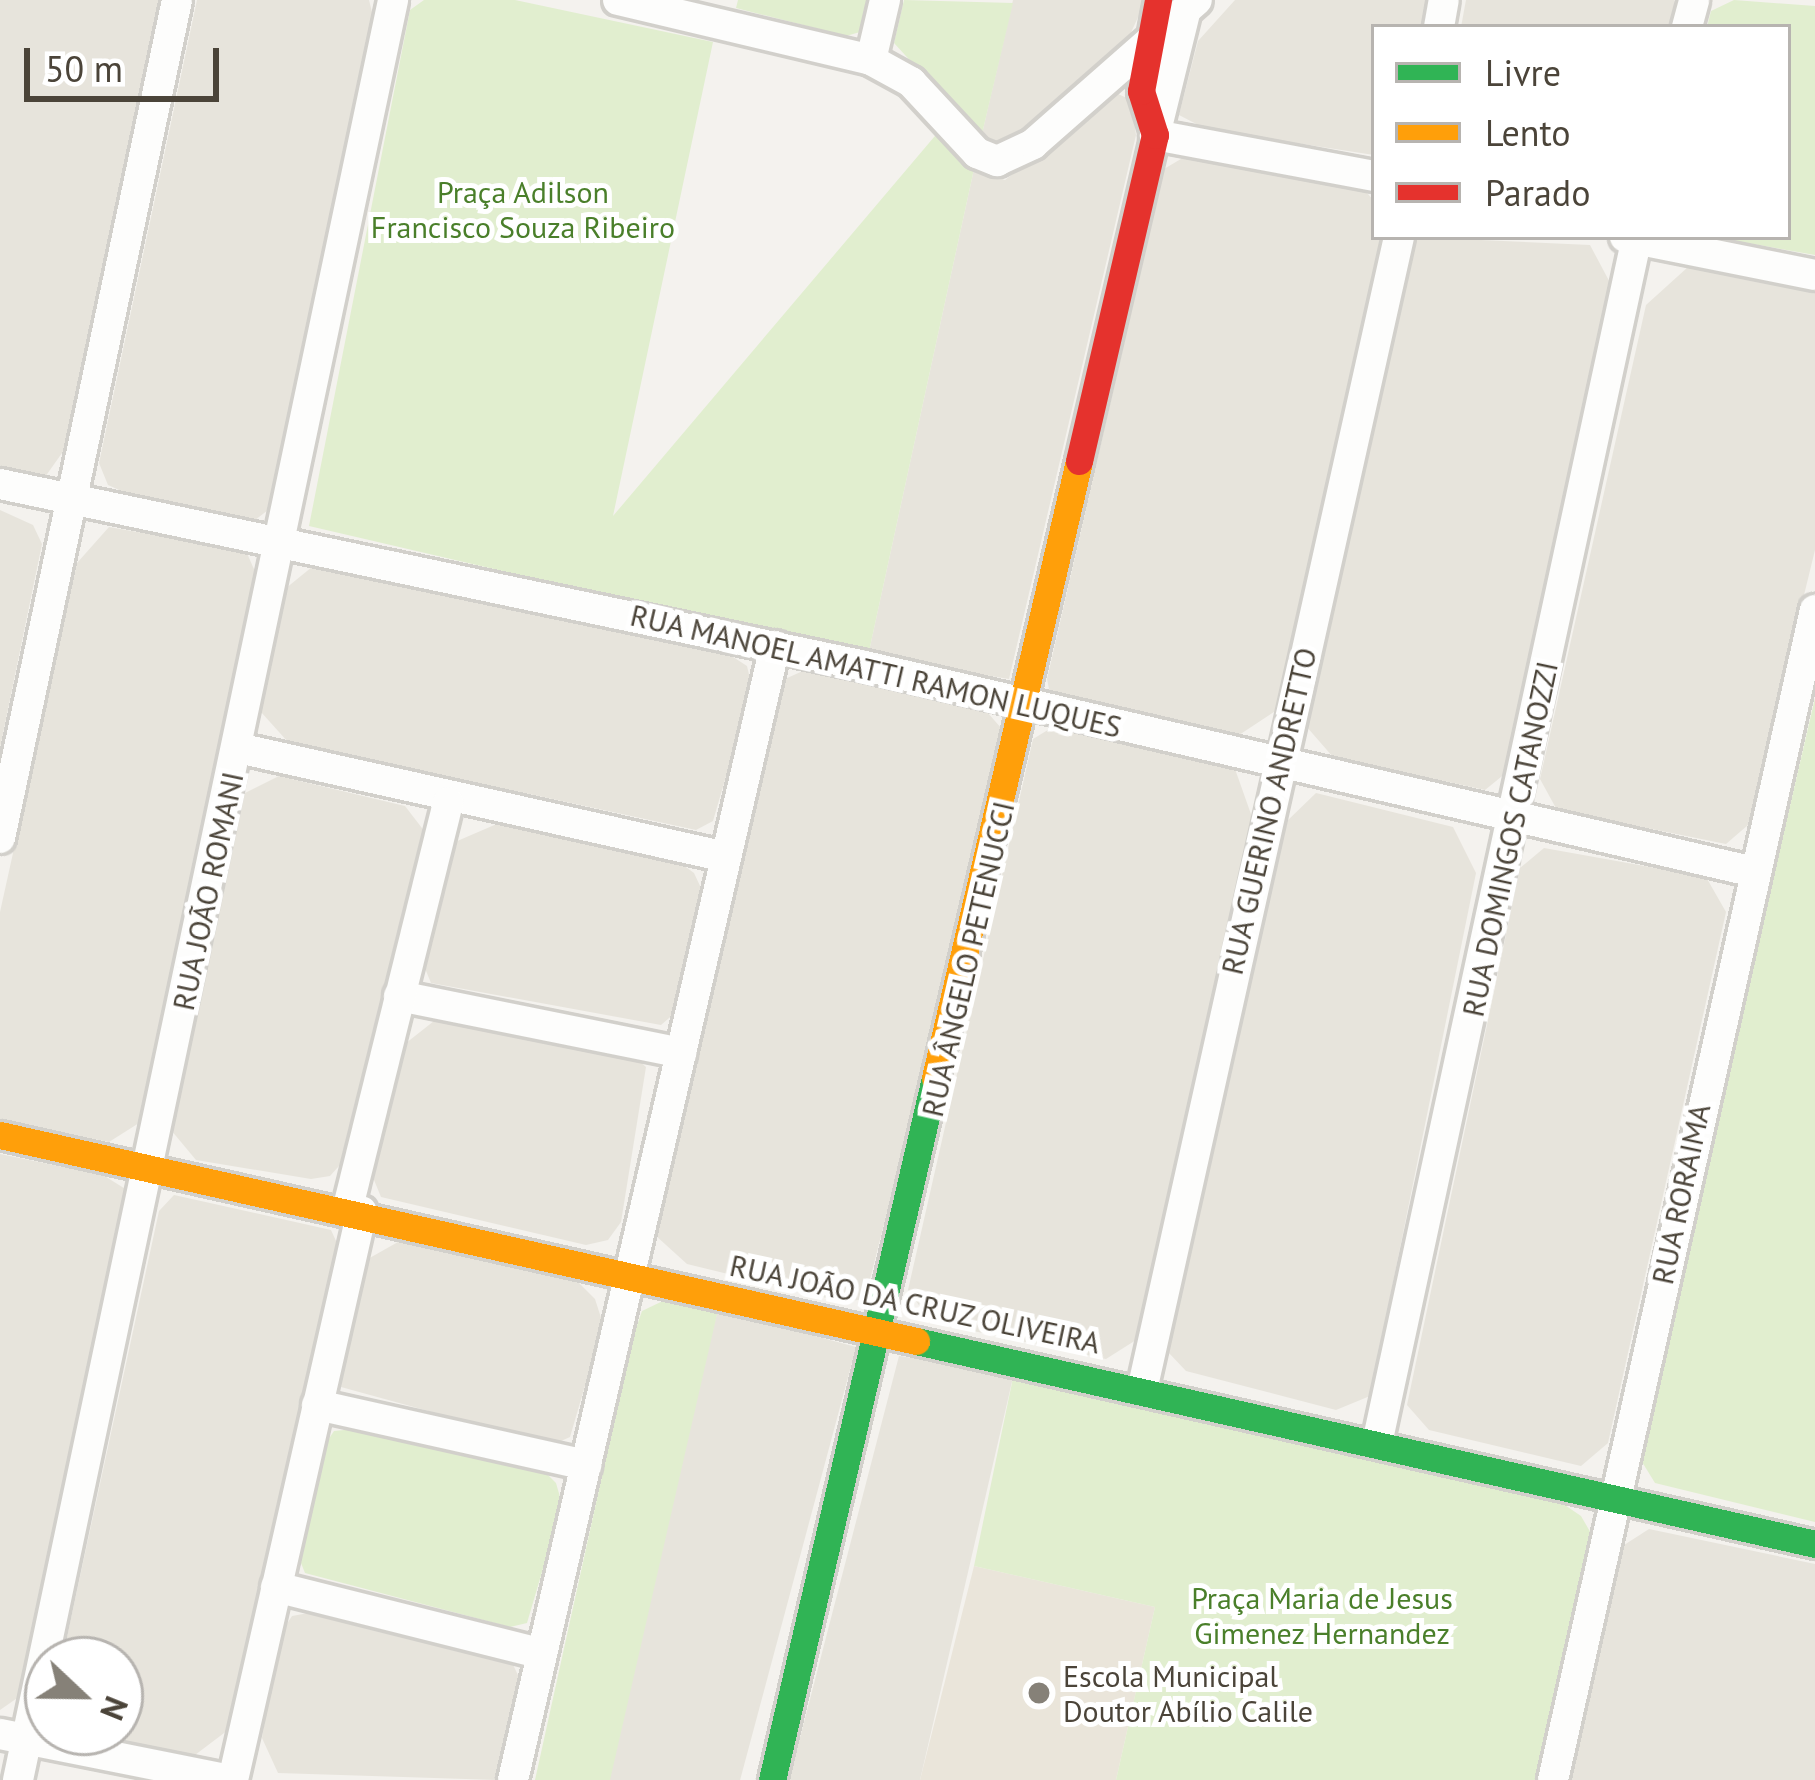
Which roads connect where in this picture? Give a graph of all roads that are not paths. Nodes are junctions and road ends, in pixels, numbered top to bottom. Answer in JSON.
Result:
{"nodes":[{"id":1,"x":177,"y":0,"type":"edge"},
{"id":2,"x":393,"y":0,"type":"edge"},
{"id":3,"x":617,"y":0,"type":"edge"},
{"id":4,"x":885,"y":0,"type":"edge"},
{"id":5,"x":1180,"y":3,"type":"edge"},
{"id":6,"x":1150,"y":37,"type":"junction"},
{"id":7,"x":871,"y":60,"type":"junction"},
{"id":8,"x":1155,"y":135,"type":"junction"},
{"id":9,"x":1371,"y":175,"type":"edge"},
{"id":10,"x":1398,"y":240,"type":"edge"},
{"id":11,"x":1633,"y":240,"type":"edge"},
{"id":12,"x":1643,"y":240,"type":"edge"},
{"id":13,"x":1815,"y":275,"type":"edge"},
{"id":14,"x":0,"y":484,"type":"edge"},
{"id":15,"x":73,"y":500,"type":"junction"},
{"id":16,"x":280,"y":541,"type":"junction"},
{"id":17,"x":1815,"y":610,"type":"edge"},
{"id":18,"x":775,"y":646,"type":"junction"},
{"id":19,"x":1026,"y":704,"type":"junction"},
{"id":20,"x":238,"y":748,"type":"junction"},
{"id":21,"x":1279,"y":762,"type":"junction"},
{"id":22,"x":448,"y":802,"type":"junction"},
{"id":23,"x":1516,"y":815,"type":"junction"},
{"id":24,"x":0,"y":838,"type":"edge"},
{"id":25,"x":726,"y":857,"type":"junction"},
{"id":26,"x":1750,"y":871,"type":"junction"},
{"id":27,"x":399,"y":996,"type":"junction"},
{"id":28,"x":681,"y":1053,"type":"junction"},
{"id":29,"x":0,"y":1135,"type":"edge"},
{"id":30,"x":148,"y":1166,"type":"junction"},
{"id":31,"x":355,"y":1209,"type":"junction"},
{"id":32,"x":630,"y":1275,"type":"junction"},
{"id":33,"x":884,"y":1330,"type":"junction"},
{"id":34,"x":1143,"y":1386,"type":"junction"},
{"id":35,"x":317,"y":1405,"type":"junction"},
{"id":36,"x":1378,"y":1439,"type":"junction"},
{"id":37,"x":586,"y":1465,"type":"junction"},
{"id":38,"x":1616,"y":1496,"type":"junction"},
{"id":39,"x":1815,"y":1544,"type":"edge"},
{"id":40,"x":276,"y":1587,"type":"junction"},
{"id":41,"x":542,"y":1654,"type":"junction"},
{"id":42,"x":14,"y":1737,"type":"edge"},
{"id":43,"x":18,"y":1780,"type":"edge"},
{"id":44,"x":232,"y":1780,"type":"edge"},
{"id":45,"x":513,"y":1780,"type":"edge"},
{"id":46,"x":772,"y":1780,"type":"edge"},
{"id":47,"x":1552,"y":1780,"type":"edge"}],
"edges":[{"from":1,"to":15,"type":"street"},
{"from":2,"to":16,"type":"street","name":"RUA JOÃO ROMANI"},
{"from":3,"to":7,"type":"street"},
{"from":4,"to":7,"type":"street"},
{"from":5,"to":6,"type":"street"},
{"from":5,"to":8,"type":"street","name":"RUA ÂNGELO PETENUCCI"},
{"from":6,"to":7,"type":"street"},
{"from":6,"to":8,"type":"street","name":"RUA ÂNGELO PETENUCCI"},
{"from":8,"to":9,"type":"street"},
{"from":8,"to":19,"type":"street","name":"RUA ÂNGELO PETENUCCI"},
{"from":10,"to":21,"type":"street","name":"RUA GUERINO ANDRETTO"},
{"from":11,"to":23,"type":"street","name":"RUA DOMINGOS CATANOZZI"},
{"from":12,"to":13,"type":"street"},
{"from":14,"to":15,"type":"street","name":"RUA MANOEL AMATTI RAMON LUQUES"},
{"from":15,"to":16,"type":"street","name":"RUA MANOEL AMATTI RAMON LUQUES"},
{"from":15,"to":24,"type":"street"},
{"from":16,"to":18,"type":"street","name":"RUA MANOEL AMATTI RAMON LUQUES"},
{"from":16,"to":20,"type":"street","name":"RUA JOÃO ROMANI"},
{"from":17,"to":26,"type":"street","name":"RUA RORAIMA"},
{"from":18,"to":19,"type":"street","name":"RUA MANOEL AMATTI RAMON LUQUES"},
{"from":18,"to":25,"type":"street"},
{"from":19,"to":21,"type":"street","name":"RUA MANOEL AMATTI RAMON LUQUES"},
{"from":19,"to":33,"type":"street","name":"RUA ÂNGELO PETENUCCI"},
{"from":20,"to":22,"type":"street"},
{"from":20,"to":30,"type":"street","name":"RUA JOÃO ROMANI"},
{"from":21,"to":23,"type":"street","name":"RUA MANOEL AMATTI RAMON LUQUES"},
{"from":21,"to":34,"type":"street","name":"RUA GUERINO ANDRETTO"},
{"from":22,"to":25,"type":"street"},
{"from":22,"to":27,"type":"street"},
{"from":23,"to":26,"type":"street","name":"RUA MANOEL AMATTI RAMON LUQUES"},
{"from":23,"to":36,"type":"street","name":"RUA DOMINGOS CATANOZZI"},
{"from":25,"to":28,"type":"street"},
{"from":26,"to":38,"type":"street","name":"RUA RORAIMA"},
{"from":27,"to":28,"type":"street"},
{"from":27,"to":31,"type":"street"},
{"from":28,"to":32,"type":"street"},
{"from":29,"to":30,"type":"street","name":"RUA JOÃO DA CRUZ OLIVEIRA"},
{"from":30,"to":31,"type":"street","name":"RUA JOÃO DA CRUZ OLIVEIRA"},
{"from":30,"to":42,"type":"street","name":"RUA JOÃO ROMANI"},
{"from":31,"to":32,"type":"street","name":"RUA JOÃO DA CRUZ OLIVEIRA"},
{"from":31,"to":35,"type":"street"},
{"from":32,"to":33,"type":"street","name":"RUA JOÃO DA CRUZ OLIVEIRA"},
{"from":32,"to":37,"type":"street"},
{"from":33,"to":34,"type":"street","name":"RUA JOÃO DA CRUZ OLIVEIRA"},
{"from":33,"to":46,"type":"street","name":"RUA ÂNGELO PETENUCCI"},
{"from":34,"to":36,"type":"street","name":"RUA JOÃO DA CRUZ OLIVEIRA"},
{"from":35,"to":37,"type":"street"},
{"from":35,"to":40,"type":"street"},
{"from":36,"to":38,"type":"street","name":"RUA JOÃO DA CRUZ OLIVEIRA"},
{"from":37,"to":41,"type":"street"},
{"from":38,"to":39,"type":"street","name":"RUA JOÃO DA CRUZ OLIVEIRA"},
{"from":38,"to":47,"type":"street","name":"RUA RORAIMA"},
{"from":40,"to":41,"type":"street"},
{"from":40,"to":44,"type":"street"},
{"from":41,"to":45,"type":"street"},
{"from":42,"to":43,"type":"street","name":"RUA JOÃO ROMANI"},
{"from":42,"to":44,"type":"street"}]}
